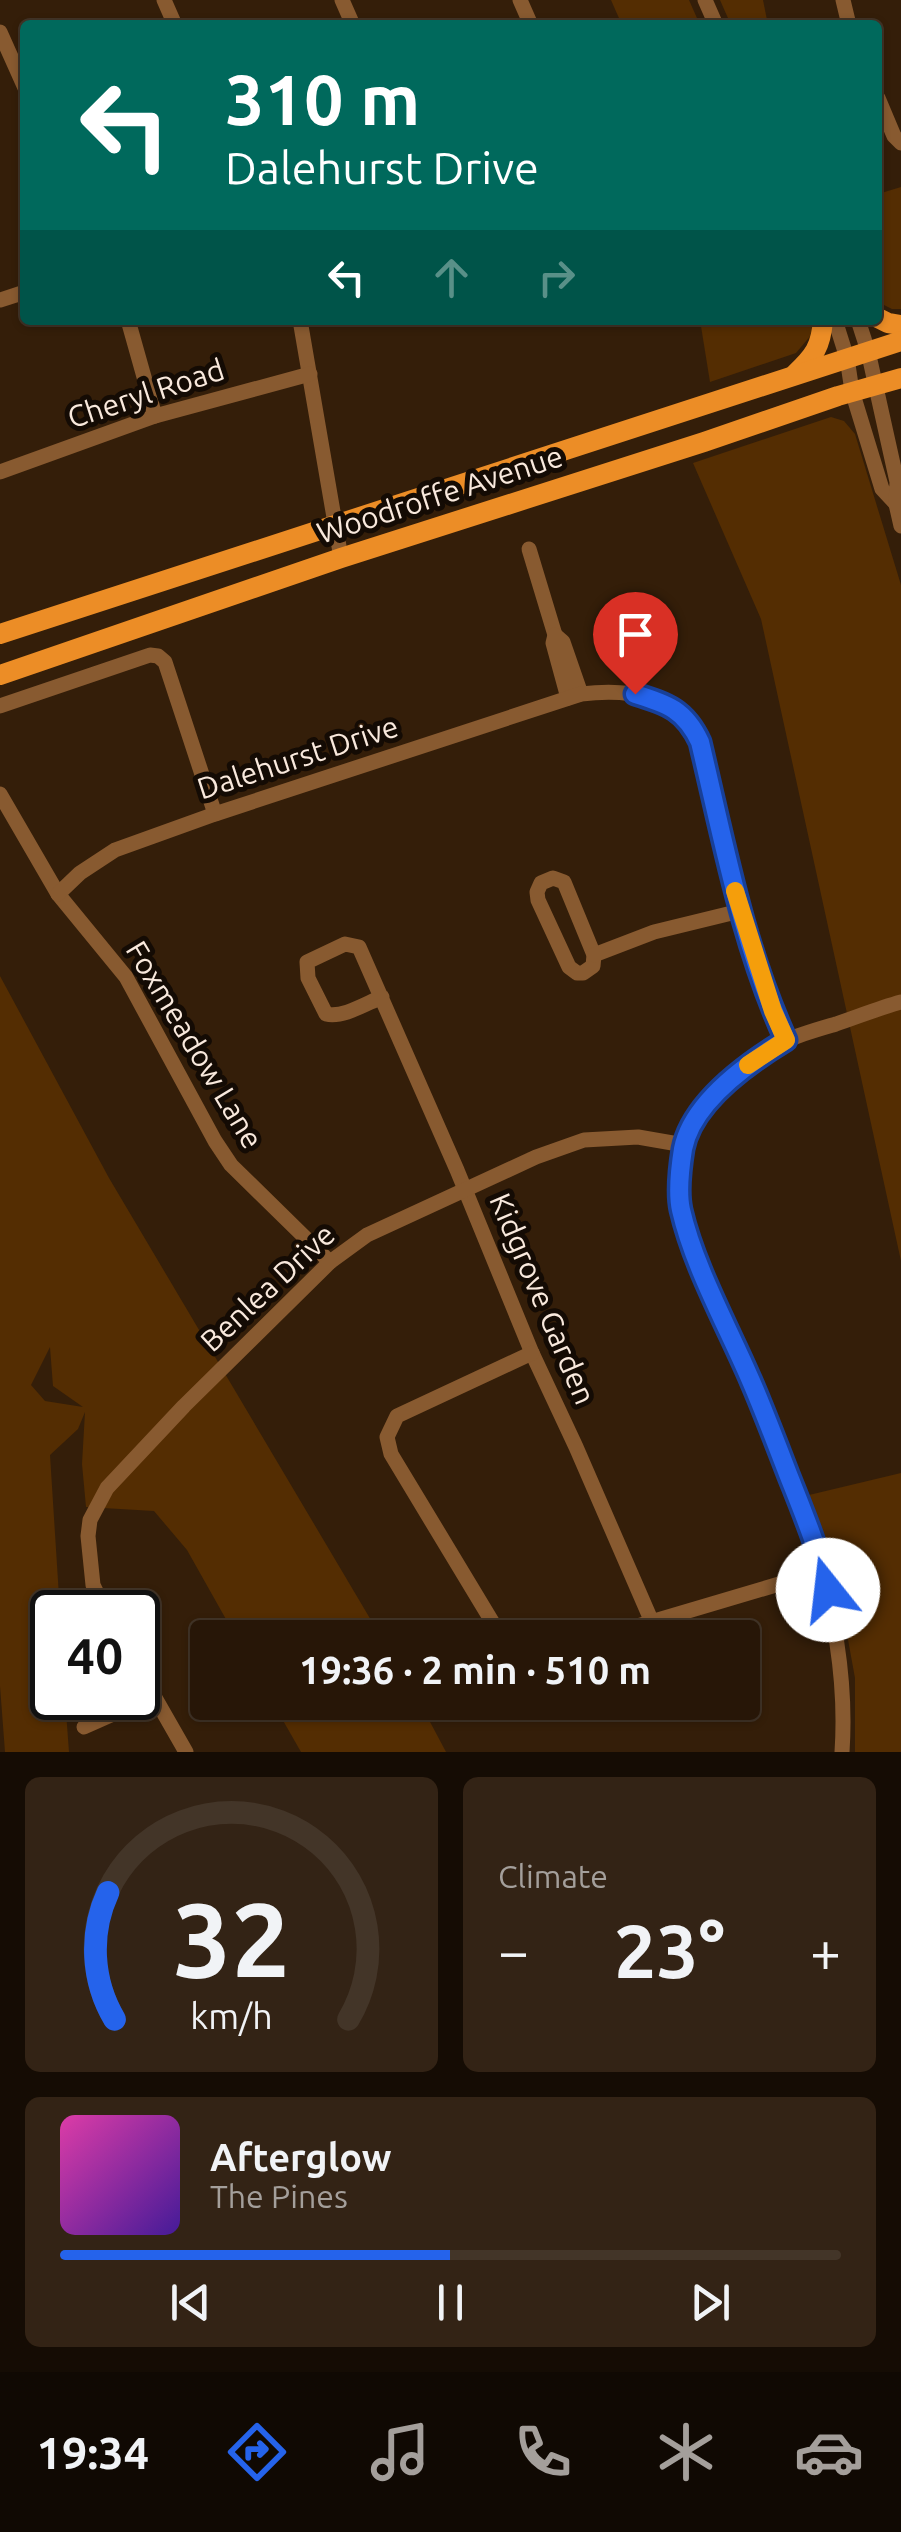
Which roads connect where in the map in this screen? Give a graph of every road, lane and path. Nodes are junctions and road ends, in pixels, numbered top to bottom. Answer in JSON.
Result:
{"nodes":[{"id":1,"x":0,"y":32,"type":"edge"},
{"id":2,"x":20,"y":77,"type":"edge"},
{"id":3,"x":882,"y":108,"type":"edge"},
{"id":4,"x":901,"y":143,"type":"edge"},
{"id":5,"x":130,"y":325,"type":"edge"},
{"id":6,"x":301,"y":325,"type":"edge"},
{"id":7,"x":823,"y":325,"type":"edge"},
{"id":8,"x":838,"y":325,"type":"edge"},
{"id":9,"x":858,"y":325,"type":"edge"},
{"id":10,"x":901,"y":341,"type":"edge"},
{"id":11,"x":858,"y":354,"type":"junction"},
{"id":12,"x":310,"y":374,"type":"junction"},
{"id":13,"x":794,"y":375,"type":"junction"},
{"id":14,"x":901,"y":378,"type":"edge"},
{"id":15,"x":874,"y":385,"type":"junction"},
{"id":16,"x":852,"y":391,"type":"junction"},
{"id":17,"x":155,"y":416,"type":"junction"},
{"id":18,"x":0,"y":472,"type":"edge"},
{"id":19,"x":896,"y":504,"type":"junction"},
{"id":20,"x":336,"y":526,"type":"junction"},
{"id":21,"x":901,"y":526,"type":"edge"},
{"id":22,"x":529,"y":549,"type":"dead end"},
{"id":23,"x":341,"y":558,"type":"junction"},
{"id":24,"x":173,"y":578,"type":"junction"},
{"id":25,"x":183,"y":611,"type":"junction"},
{"id":26,"x":0,"y":634,"type":"edge"},
{"id":27,"x":0,"y":675,"type":"edge"},
{"id":28,"x":575,"y":696,"type":"junction"},
{"id":29,"x":0,"y":706,"type":"edge"},
{"id":30,"x":0,"y":794,"type":"edge"},
{"id":31,"x":215,"y":814,"type":"junction"},
{"id":32,"x":58,"y":894,"type":"junction"},
{"id":33,"x":740,"y":911,"type":"junction"},
{"id":34,"x":594,"y":955,"type":"junction"},
{"id":35,"x":382,"y":997,"type":"junction"},
{"id":36,"x":901,"y":1002,"type":"edge"},
{"id":37,"x":786,"y":1040,"type":"junction"},
{"id":38,"x":684,"y":1145,"type":"junction"},
{"id":39,"x":466,"y":1190,"type":"junction"},
{"id":40,"x":330,"y":1262,"type":"junction"},
{"id":41,"x":532,"y":1353,"type":"junction"},
{"id":42,"x":824,"y":1571,"type":"junction"},
{"id":43,"x":95,"y":1590,"type":"edge"},
{"id":44,"x":491,"y":1620,"type":"edge"},
{"id":45,"x":651,"y":1620,"type":"edge"},
{"id":46,"x":659,"y":1620,"type":"edge"},
{"id":47,"x":160,"y":1706,"type":"edge"},
{"id":48,"x":100,"y":1720,"type":"edge"},
{"id":49,"x":84,"y":1727,"type":"dead end"},
{"id":50,"x":186,"y":1752,"type":"edge"},
{"id":51,"x":842,"y":1752,"type":"edge"}],
"edges":[{"from":1,"to":2,"type":"street"},
{"from":3,"to":4,"type":"street"},
{"from":5,"to":17,"type":"street"},
{"from":6,"to":12,"type":"street"},
{"from":7,"to":13,"type":"main road"},
{"from":8,"to":11,"type":"street"},
{"from":9,"to":11,"type":"street"},
{"from":10,"to":11,"type":"main road","name":"Woodroffe Avenue"},
{"from":11,"to":13,"type":"main road","name":"Woodroffe Avenue"},
{"from":11,"to":15,"type":"street"},
{"from":11,"to":16,"type":"street"},
{"from":12,"to":17,"type":"street","name":"Cheryl Road"},
{"from":12,"to":20,"type":"street"},
{"from":13,"to":20,"type":"main road","name":"Woodroffe Avenue"},
{"from":14,"to":15,"type":"main road","name":"Woodroffe Avenue"},
{"from":15,"to":16,"type":"main road","name":"Woodroffe Avenue"},
{"from":15,"to":19,"type":"street"},
{"from":16,"to":19,"type":"street"},
{"from":16,"to":23,"type":"main road","name":"Woodroffe Avenue"},
{"from":17,"to":18,"type":"street","name":"Cheryl Road"},
{"from":19,"to":21,"type":"street"},
{"from":20,"to":23,"type":"street"},
{"from":20,"to":24,"type":"main road","name":"Woodroffe Avenue"},
{"from":22,"to":28,"type":"street"},
{"from":23,"to":25,"type":"main road","name":"Woodroffe Avenue"},
{"from":24,"to":25,"type":"main road"},
{"from":24,"to":26,"type":"main road","name":"Woodroffe Avenue"},
{"from":25,"to":27,"type":"main road","name":"Woodroffe Avenue"},
{"from":28,"to":31,"type":"street","name":"Dalehurst Drive"},
{"from":28,"to":33,"type":"street","name":"Dalehurst Drive"},
{"from":29,"to":31,"type":"street"},
{"from":30,"to":32,"type":"street","name":"Foxmeadow Lane"},
{"from":31,"to":32,"type":"street","name":"Dalehurst Drive"},
{"from":32,"to":40,"type":"street","name":"Foxmeadow Lane"},
{"from":33,"to":34,"type":"street"},
{"from":33,"to":37,"type":"street","name":"Dalehurst Drive"},
{"from":34,"to":34,"type":"street"},
{"from":35,"to":35,"type":"street","name":"Kidgrove Garden"},
{"from":35,"to":39,"type":"street","name":"Kidgrove Garden"},
{"from":36,"to":37,"type":"street"},
{"from":37,"to":38,"type":"street"},
{"from":38,"to":39,"type":"street","name":"Benlea Drive"},
{"from":38,"to":42,"type":"street"},
{"from":39,"to":40,"type":"street","name":"Benlea Drive"},
{"from":39,"to":41,"type":"street","name":"Kidgrove Garden"},
{"from":40,"to":43,"type":"street","name":"Benlea Drive"},
{"from":41,"to":44,"type":"street"},
{"from":41,"to":45,"type":"street","name":"Kidgrove Garden"},
{"from":42,"to":46,"type":"street"},
{"from":42,"to":51,"type":"street"},
{"from":47,"to":50,"type":"street"},
{"from":48,"to":49,"type":"street"}]}
